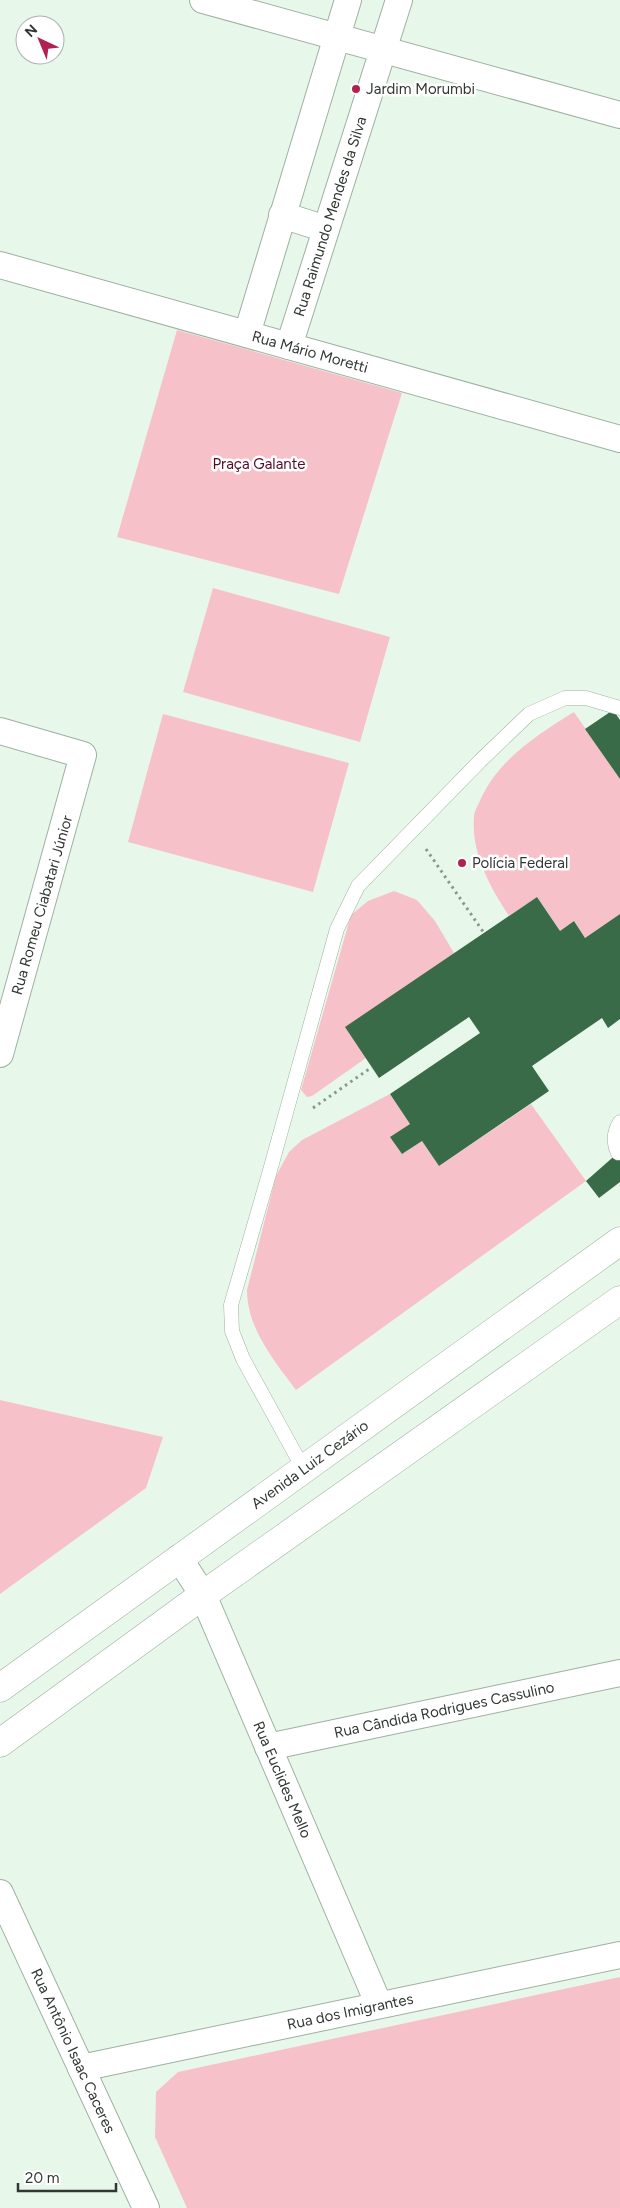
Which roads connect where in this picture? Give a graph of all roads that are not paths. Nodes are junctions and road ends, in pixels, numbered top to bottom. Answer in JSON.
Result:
{"nodes":[{"id":1,"x":204,"y":0,"type":"edge"},
{"id":2,"x":348,"y":0,"type":"edge"},
{"id":3,"x":399,"y":0,"type":"edge"},
{"id":4,"x":337,"y":37,"type":"junction"},
{"id":5,"x":383,"y":49,"type":"junction"},
{"id":6,"x":620,"y":115,"type":"edge"},
{"id":7,"x":282,"y":214,"type":"junction"},
{"id":8,"x":326,"y":229,"type":"junction"},
{"id":9,"x":0,"y":264,"type":"edge"},
{"id":10,"x":246,"y":334,"type":"junction"},
{"id":11,"x":289,"y":346,"type":"junction"},
{"id":12,"x":620,"y":439,"type":"edge"},
{"id":13,"x":620,"y":708,"type":"edge"},
{"id":14,"x":0,"y":731,"type":"edge"},
{"id":15,"x":0,"y":1054,"type":"edge"},
{"id":16,"x":620,"y":1122,"type":"edge"},
{"id":17,"x":618,"y":1153,"type":"dead end"},
{"id":18,"x":620,"y":1241,"type":"edge"},
{"id":19,"x":620,"y":1300,"type":"edge"},
{"id":20,"x":303,"y":1468,"type":"junction"},
{"id":21,"x":179,"y":1558,"type":"junction"},
{"id":22,"x":203,"y":1595,"type":"junction"},
{"id":23,"x":620,"y":1673,"type":"edge"},
{"id":24,"x":0,"y":1688,"type":"edge"},
{"id":25,"x":0,"y":1742,"type":"edge"},
{"id":26,"x":268,"y":1747,"type":"junction"},
{"id":27,"x":0,"y":1893,"type":"edge"},
{"id":28,"x":620,"y":1955,"type":"edge"},
{"id":29,"x":378,"y":2004,"type":"junction"},
{"id":30,"x":81,"y":2068,"type":"junction"},
{"id":31,"x":146,"y":2208,"type":"edge"}],
"edges":[{"from":1,"to":4,"type":"street"},
{"from":2,"to":4,"type":"street"},
{"from":3,"to":5,"type":"street","name":"Rua Raimundo Mendes da Silva"},
{"from":4,"to":5,"type":"street"},
{"from":4,"to":7,"type":"street"},
{"from":5,"to":6,"type":"street"},
{"from":5,"to":8,"type":"street","name":"Rua Raimundo Mendes da Silva"},
{"from":7,"to":8,"type":"street"},
{"from":7,"to":10,"type":"street"},
{"from":8,"to":11,"type":"street","name":"Rua Raimundo Mendes da Silva"},
{"from":9,"to":10,"type":"street","name":"Rua Mário Moretti"},
{"from":10,"to":11,"type":"street","name":"Rua Mário Moretti"},
{"from":11,"to":12,"type":"street","name":"Rua Mário Moretti"},
{"from":13,"to":20,"type":"lane"},
{"from":14,"to":15,"type":"street","name":"Rua Romeu Ciabatari Júnior"},
{"from":16,"to":17,"type":"lane"},
{"from":18,"to":20,"type":"street","name":"Avenida Luiz Cezário"},
{"from":19,"to":22,"type":"street"},
{"from":20,"to":21,"type":"street","name":"Avenida Luiz Cezário"},
{"from":21,"to":22,"type":"street","name":"Rua Euclides Mello"},
{"from":21,"to":24,"type":"street","name":"Avenida Luiz Cezário"},
{"from":22,"to":25,"type":"street"},
{"from":22,"to":26,"type":"street","name":"Rua Euclides Mello"},
{"from":23,"to":26,"type":"street","name":"Rua Cândida Rodrigues Cassulino"},
{"from":26,"to":29,"type":"street","name":"Rua Euclides Mello"},
{"from":27,"to":30,"type":"street","name":"Rua Antônio Isaac Caceres"},
{"from":28,"to":29,"type":"street","name":"Rua dos Imigrantes"},
{"from":29,"to":30,"type":"street","name":"Rua dos Imigrantes"},
{"from":30,"to":31,"type":"street","name":"Rua Antônio Isaac Caceres"}]}
